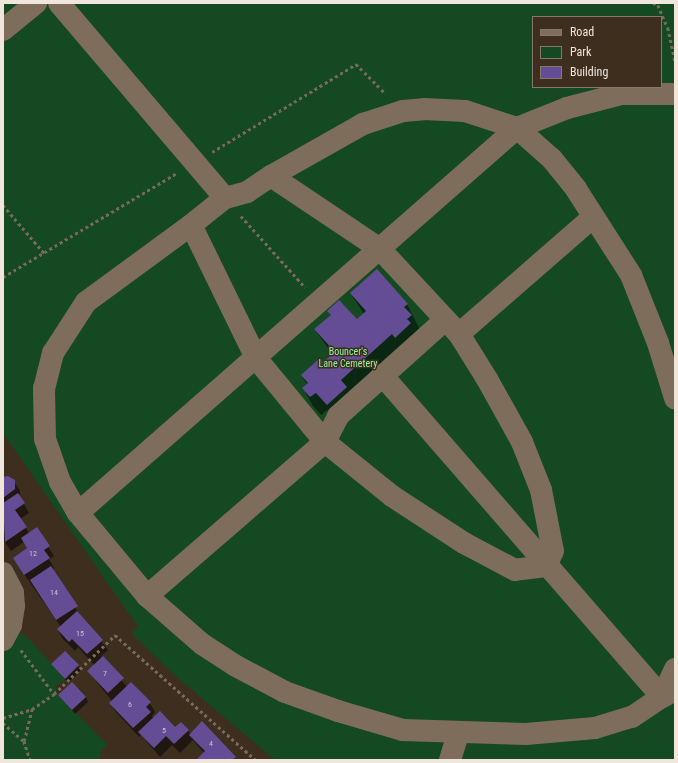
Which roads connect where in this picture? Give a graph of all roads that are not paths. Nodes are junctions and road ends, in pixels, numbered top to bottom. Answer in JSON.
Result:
{"nodes":[{"id":1,"x":36,"y":3,"type":"edge"},
{"id":2,"x":59,"y":3,"type":"edge"},
{"id":3,"x":3,"y":30,"type":"edge"},
{"id":4,"x":675,"y":94,"type":"edge"},
{"id":5,"x":517,"y":128,"type":"junction"},
{"id":6,"x":272,"y":176,"type":"junction"},
{"id":7,"x":225,"y":198,"type":"junction"},
{"id":8,"x":593,"y":217,"type":"junction"},
{"id":9,"x":191,"y":225,"type":"junction"},
{"id":10,"x":380,"y":250,"type":"junction"},
{"id":11,"x":452,"y":327,"type":"junction"},
{"id":12,"x":256,"y":358,"type":"junction"},
{"id":13,"x":382,"y":375,"type":"junction"},
{"id":14,"x":675,"y":398,"type":"edge"},
{"id":15,"x":325,"y":442,"type":"junction"},
{"id":16,"x":78,"y":513,"type":"junction"},
{"id":17,"x":546,"y":566,"type":"junction"},
{"id":18,"x":3,"y":573,"type":"edge"},
{"id":19,"x":147,"y":596,"type":"junction"},
{"id":20,"x":5,"y":637,"type":"edge"},
{"id":21,"x":675,"y":669,"type":"edge"},
{"id":22,"x":668,"y":694,"type":"edge"},
{"id":23,"x":458,"y":734,"type":"junction"},
{"id":24,"x":450,"y":760,"type":"edge"}],
"edges":[{"from":1,"to":3,"type":"street"},
{"from":2,"to":7,"type":"street"},
{"from":4,"to":5,"type":"street"},
{"from":5,"to":6,"type":"street"},
{"from":5,"to":8,"type":"street"},
{"from":5,"to":10,"type":"street"},
{"from":6,"to":7,"type":"street"},
{"from":6,"to":10,"type":"street"},
{"from":7,"to":9,"type":"street"},
{"from":8,"to":11,"type":"street"},
{"from":8,"to":14,"type":"street"},
{"from":9,"to":12,"type":"street"},
{"from":9,"to":16,"type":"street"},
{"from":10,"to":11,"type":"street"},
{"from":10,"to":12,"type":"street"},
{"from":11,"to":13,"type":"street"},
{"from":11,"to":17,"type":"street"},
{"from":12,"to":15,"type":"street"},
{"from":12,"to":16,"type":"street"},
{"from":13,"to":15,"type":"street"},
{"from":13,"to":17,"type":"street"},
{"from":15,"to":17,"type":"street"},
{"from":15,"to":19,"type":"street"},
{"from":16,"to":19,"type":"street"},
{"from":17,"to":22,"type":"street"},
{"from":18,"to":20,"type":"street"},
{"from":19,"to":23,"type":"street"},
{"from":21,"to":22,"type":"street"},
{"from":22,"to":23,"type":"street"},
{"from":23,"to":24,"type":"street"}]}
